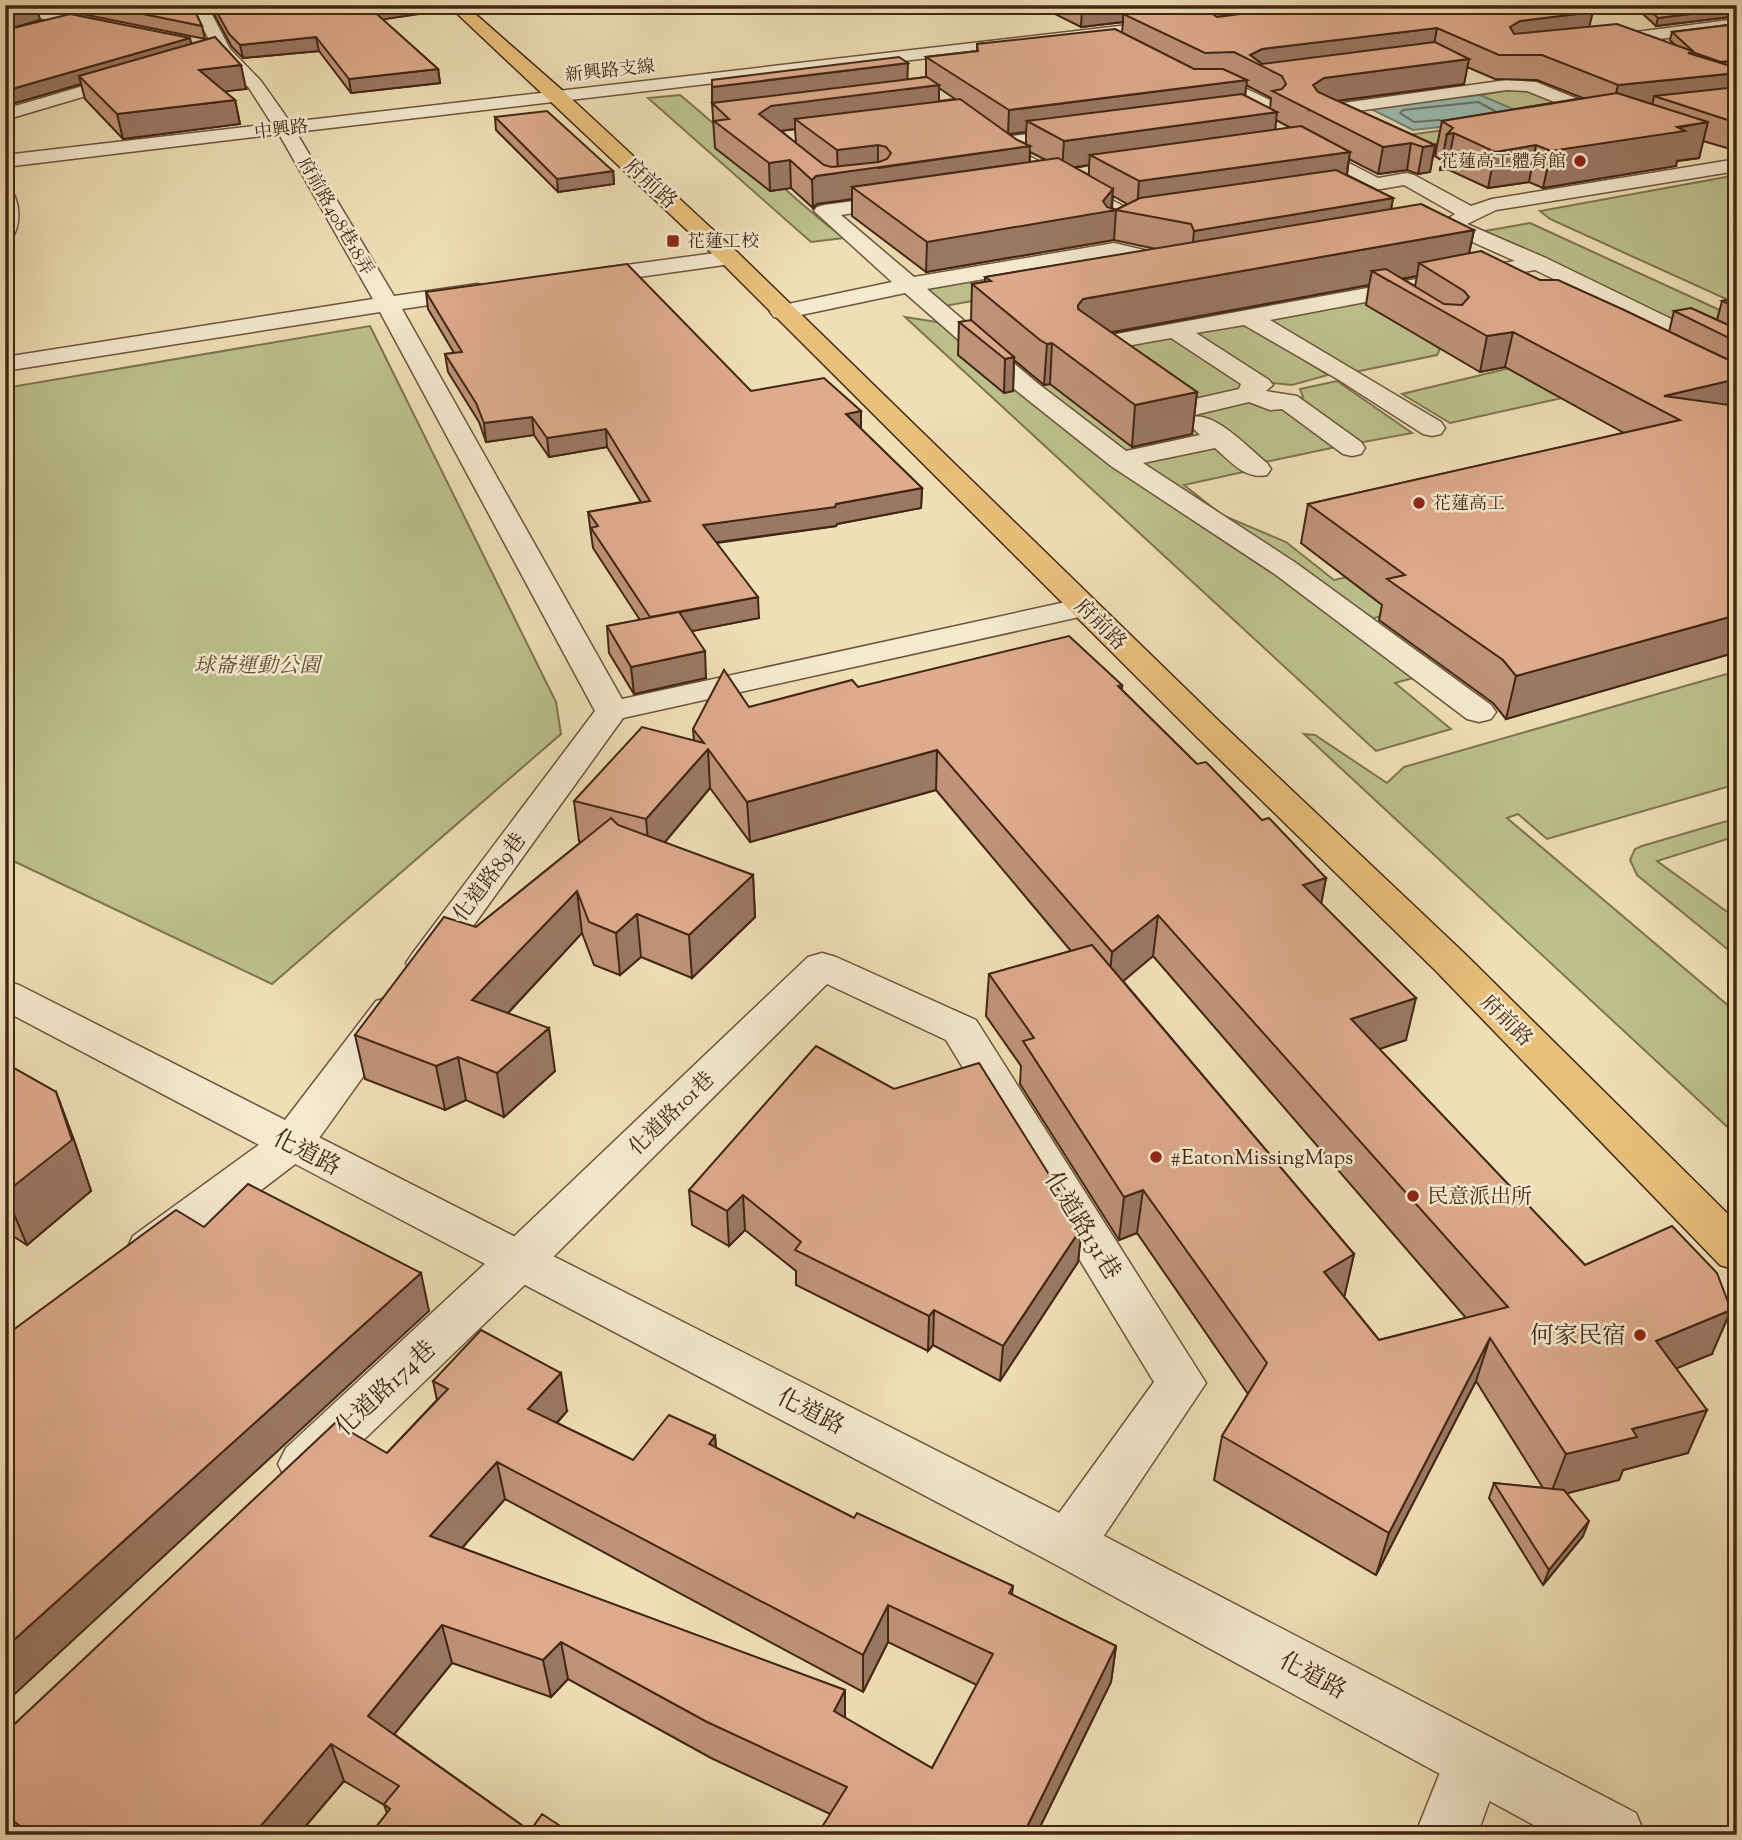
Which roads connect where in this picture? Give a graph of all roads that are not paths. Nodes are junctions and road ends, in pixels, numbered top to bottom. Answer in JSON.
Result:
{"nodes":[{"id":1,"x":200,"y":5,"type":"edge"},
{"id":2,"x":456,"y":5,"type":"edge"},
{"id":3,"x":6,"y":6,"type":"edge"},
{"id":4,"x":1273,"y":8,"type":"edge"},
{"id":5,"x":73,"y":20,"type":"junction"},
{"id":6,"x":1737,"y":24,"type":"edge"},
{"id":7,"x":1591,"y":28,"type":"edge"},
{"id":8,"x":32,"y":31,"type":"edge"},
{"id":9,"x":127,"y":31,"type":"edge"},
{"id":10,"x":1615,"y":40,"type":"junction"},
{"id":11,"x":1578,"y":44,"type":"edge"},
{"id":12,"x":1128,"y":50,"type":"edge"},
{"id":13,"x":1652,"y":54,"type":"edge"},
{"id":14,"x":147,"y":72,"type":"edge"},
{"id":15,"x":1469,"y":76,"type":"edge"},
{"id":16,"x":1187,"y":80,"type":"edge"},
{"id":17,"x":1492,"y":87,"type":"junction"},
{"id":18,"x":557,"y":95,"type":"junction"},
{"id":19,"x":680,"y":95,"type":"dead end"},
{"id":20,"x":5,"y":115,"type":"edge"},
{"id":21,"x":1610,"y":119,"type":"junction"},
{"id":22,"x":1636,"y":122,"type":"edge"},
{"id":23,"x":1266,"y":125,"type":"edge"},
{"id":24,"x":1570,"y":126,"type":"edge"},
{"id":25,"x":1356,"y":127,"type":"edge"},
{"id":26,"x":285,"y":129,"type":"junction"},
{"id":27,"x":1096,"y":131,"type":"edge"},
{"id":28,"x":1289,"y":143,"type":"edge"},
{"id":29,"x":1712,"y":152,"type":"dead end"},
{"id":30,"x":5,"y":161,"type":"edge"},
{"id":31,"x":1024,"y":161,"type":"junction"},
{"id":32,"x":1737,"y":163,"type":"edge"},
{"id":33,"x":995,"y":165,"type":"edge"},
{"id":34,"x":1430,"y":171,"type":"dead end"},
{"id":35,"x":1087,"y":174,"type":"edge"},
{"id":36,"x":1060,"y":177,"type":"junction"},
{"id":37,"x":1407,"y":179,"type":"junction"},
{"id":38,"x":1019,"y":183,"type":"edge"},
{"id":39,"x":1377,"y":185,"type":"junction"},
{"id":40,"x":1336,"y":190,"type":"edge"},
{"id":41,"x":5,"y":195,"type":"edge"},
{"id":42,"x":923,"y":197,"type":"edge"},
{"id":43,"x":1460,"y":219,"type":"junction"},
{"id":44,"x":5,"y":234,"type":"edge"},
{"id":45,"x":1385,"y":237,"type":"edge"},
{"id":46,"x":1114,"y":249,"type":"junction"},
{"id":47,"x":730,"y":258,"type":"junction"},
{"id":48,"x":1538,"y":263,"type":"junction"},
{"id":49,"x":1478,"y":275,"type":"junction"},
{"id":50,"x":1145,"y":278,"type":"edge"},
{"id":51,"x":566,"y":280,"type":"edge"},
{"id":52,"x":909,"y":285,"type":"junction"},
{"id":53,"x":497,"y":289,"type":"edge"},
{"id":54,"x":1510,"y":291,"type":"edge"},
{"id":55,"x":1385,"y":292,"type":"junction"},
{"id":56,"x":387,"y":303,"type":"junction"},
{"id":57,"x":969,"y":308,"type":"dead end"},
{"id":58,"x":1416,"y":312,"type":"edge"},
{"id":59,"x":782,"y":313,"type":"junction"},
{"id":60,"x":942,"y":313,"type":"junction"},
{"id":61,"x":1249,"y":318,"type":"junction"},
{"id":62,"x":1175,"y":330,"type":"junction"},
{"id":63,"x":1736,"y":360,"type":"edge"},
{"id":64,"x":5,"y":364,"type":"edge"},
{"id":65,"x":1698,"y":367,"type":"edge"},
{"id":66,"x":1348,"y":375,"type":"junction"},
{"id":67,"x":1256,"y":389,"type":"junction"},
{"id":68,"x":1302,"y":389,"type":"junction"},
{"id":69,"x":1182,"y":410,"type":"junction"},
{"id":70,"x":1432,"y":428,"type":"dead end"},
{"id":71,"x":1222,"y":438,"type":"junction"},
{"id":72,"x":1352,"y":448,"type":"dead end"},
{"id":73,"x":1121,"y":460,"type":"junction"},
{"id":74,"x":1257,"y":469,"type":"dead end"},
{"id":75,"x":1084,"y":607,"type":"junction"},
{"id":76,"x":612,"y":711,"type":"junction"},
{"id":77,"x":1479,"y":712,"type":"dead end"},
{"id":78,"x":822,"y":966,"type":"joint"},
{"id":79,"x":5,"y":994,"type":"edge"},
{"id":80,"x":291,"y":1144,"type":"junction"},
{"id":81,"x":1737,"y":1252,"type":"edge"},
{"id":82,"x":520,"y":1261,"type":"junction"},
{"id":83,"x":115,"y":1275,"type":"edge"},
{"id":84,"x":268,"y":1499,"type":"edge"},
{"id":85,"x":1068,"y":1544,"type":"junction"},
{"id":86,"x":1474,"y":1761,"type":"junction"},
{"id":87,"x":1446,"y":1835,"type":"edge"},
{"id":88,"x":1614,"y":1835,"type":"edge"}],
"edges":[{"from":1,"to":26,"type":"street","name":"府前路408巷18弄"},
{"from":2,"to":18,"type":"main road","name":"府前路"},
{"from":3,"to":5,"type":"street"},
{"from":4,"to":18,"type":"street","name":"新興路支線"},
{"from":5,"to":8,"type":"street"},
{"from":5,"to":9,"type":"street"},
{"from":6,"to":10,"type":"street"},
{"from":7,"to":10,"type":"street"},
{"from":10,"to":11,"type":"street"},
{"from":10,"to":13,"type":"street"},
{"from":12,"to":19,"type":"street"},
{"from":14,"to":20,"type":"street"},
{"from":15,"to":17,"type":"street"},
{"from":16,"to":23,"type":"street"},
{"from":17,"to":21,"type":"street"},
{"from":17,"to":25,"type":"street"},
{"from":18,"to":26,"type":"street","name":"中興路"},
{"from":18,"to":47,"type":"main road","name":"府前路"},
{"from":21,"to":22,"type":"street"},
{"from":21,"to":24,"type":"street"},
{"from":26,"to":30,"type":"street","name":"中興路"},
{"from":26,"to":56,"type":"street","name":"府前路408巷18弄"},
{"from":27,"to":31,"type":"street"},
{"from":28,"to":39,"type":"street"},
{"from":29,"to":32,"type":"street"},
{"from":31,"to":33,"type":"street"},
{"from":31,"to":36,"type":"street"},
{"from":32,"to":43,"type":"street"},
{"from":34,"to":37,"type":"street"},
{"from":35,"to":36,"type":"street"},
{"from":36,"to":38,"type":"street"},
{"from":36,"to":46,"type":"street"},
{"from":37,"to":39,"type":"street"},
{"from":37,"to":43,"type":"street"},
{"from":39,"to":40,"type":"street"},
{"from":41,"to":44,"type":"street"},
{"from":42,"to":52,"type":"street"},
{"from":43,"to":45,"type":"street"},
{"from":43,"to":48,"type":"street"},
{"from":46,"to":50,"type":"street"},
{"from":46,"to":52,"type":"street"},
{"from":47,"to":51,"type":"street"},
{"from":47,"to":59,"type":"main road","name":"府前路"},
{"from":48,"to":49,"type":"street"},
{"from":48,"to":63,"type":"street"},
{"from":49,"to":54,"type":"street"},
{"from":49,"to":55,"type":"street"},
{"from":52,"to":59,"type":"street"},
{"from":52,"to":60,"type":"street"},
{"from":53,"to":56,"type":"street"},
{"from":55,"to":58,"type":"street"},
{"from":55,"to":61,"type":"street"},
{"from":56,"to":64,"type":"street"},
{"from":56,"to":76,"type":"street","name":"府前路408巷18弄"},
{"from":57,"to":60,"type":"street"},
{"from":59,"to":75,"type":"main road","name":"府前路"},
{"from":60,"to":73,"type":"street"},
{"from":61,"to":62,"type":"street"},
{"from":61,"to":66,"type":"street"},
{"from":62,"to":67,"type":"street"},
{"from":62,"to":69,"type":"street"},
{"from":63,"to":65,"type":"street"},
{"from":66,"to":68,"type":"street"},
{"from":66,"to":70,"type":"street"},
{"from":67,"to":68,"type":"street"},
{"from":67,"to":69,"type":"street"},
{"from":68,"to":72,"type":"street"},
{"from":69,"to":71,"type":"street"},
{"from":71,"to":73,"type":"street"},
{"from":71,"to":74,"type":"street"},
{"from":73,"to":77,"type":"street"},
{"from":75,"to":76,"type":"street"},
{"from":75,"to":81,"type":"main road","name":"府前路"},
{"from":76,"to":80,"type":"street","name":"化道路89巷"},
{"from":78,"to":82,"type":"street","name":"化道路101巷"},
{"from":78,"to":85,"type":"street","name":"化道路131巷"},
{"from":79,"to":80,"type":"street","name":"化道路"},
{"from":80,"to":82,"type":"street","name":"化道路"},
{"from":80,"to":83,"type":"street","name":"化道路89巷"},
{"from":82,"to":84,"type":"street","name":"化道路174巷"},
{"from":82,"to":85,"type":"street","name":"化道路"},
{"from":85,"to":86,"type":"street","name":"化道路"},
{"from":86,"to":87,"type":"street"},
{"from":86,"to":88,"type":"street","name":"化道路"}]}
